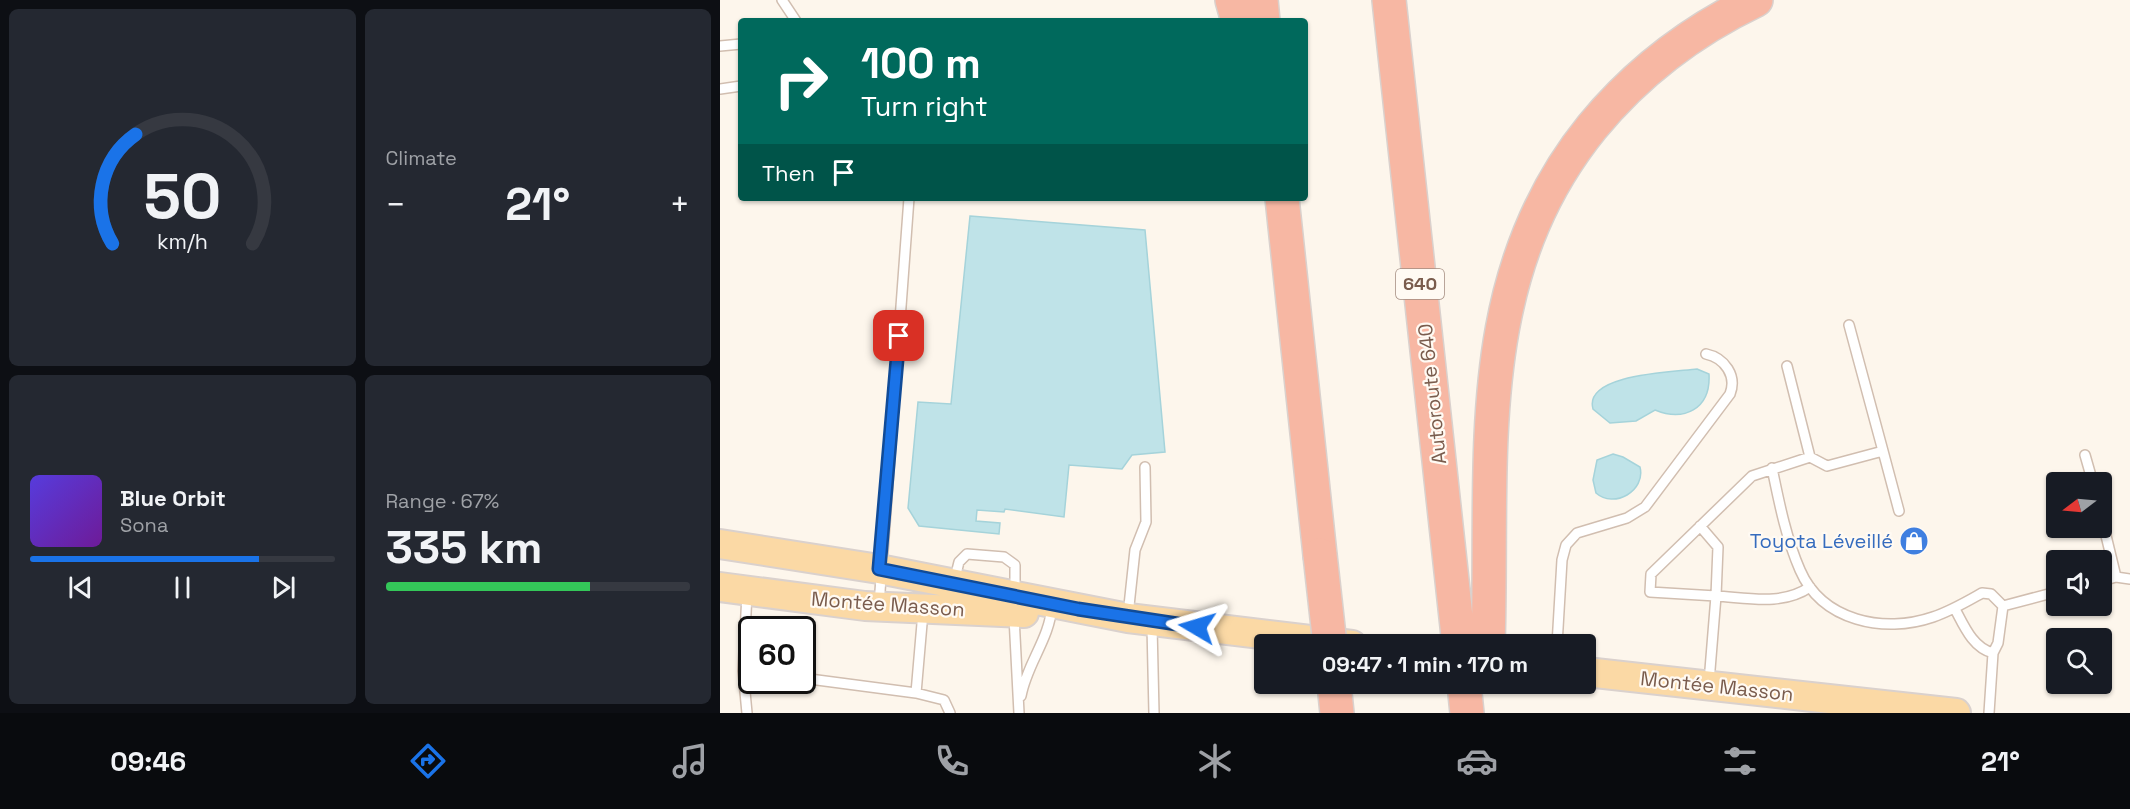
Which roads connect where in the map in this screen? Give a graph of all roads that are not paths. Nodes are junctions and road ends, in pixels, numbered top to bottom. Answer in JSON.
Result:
{"nodes":[{"id":1,"x":782,"y":0,"type":"edge"},
{"id":2,"x":1232,"y":0,"type":"edge"},
{"id":3,"x":1260,"y":0,"type":"edge"},
{"id":4,"x":1389,"y":0,"type":"edge"},
{"id":5,"x":1756,"y":0,"type":"edge"},
{"id":6,"x":794,"y":18,"type":"edge"},
{"id":7,"x":1237,"y":18,"type":"edge"},
{"id":8,"x":1263,"y":18,"type":"edge"},
{"id":9,"x":738,"y":44,"type":"edge"},
{"id":10,"x":720,"y":46,"type":"edge"},
{"id":11,"x":738,"y":86,"type":"edge"},
{"id":12,"x":720,"y":89,"type":"edge"},
{"id":13,"x":909,"y":201,"type":"edge"},
{"id":14,"x":1282,"y":201,"type":"edge"},
{"id":15,"x":1849,"y":325,"type":"dead end"},
{"id":16,"x":1706,"y":354,"type":"dead end"},
{"id":17,"x":1787,"y":366,"type":"dead end"},
{"id":18,"x":1883,"y":451,"type":"junction"},
{"id":19,"x":2085,"y":455,"type":"dead end"},
{"id":20,"x":1810,"y":457,"type":"junction"},
{"id":21,"x":1145,"y":467,"type":"dead end"},
{"id":22,"x":1772,"y":468,"type":"junction"},
{"id":23,"x":2089,"y":472,"type":"edge"},
{"id":24,"x":1899,"y":511,"type":"dead end"},
{"id":25,"x":1700,"y":526,"type":"junction"},
{"id":26,"x":2107,"y":538,"type":"edge"},
{"id":27,"x":720,"y":544,"type":"edge"},
{"id":28,"x":879,"y":569,"type":"junction"},
{"id":29,"x":2116,"y":577,"type":"junction"},
{"id":30,"x":2112,"y":578,"type":"edge"},
{"id":31,"x":2130,"y":579,"type":"edge"},
{"id":32,"x":1810,"y":587,"type":"junction"},
{"id":33,"x":734,"y":589,"type":"edge"},
{"id":34,"x":939,"y":595,"type":"junction"},
{"id":35,"x":2046,"y":595,"type":"edge"},
{"id":36,"x":1716,"y":596,"type":"junction"},
{"id":37,"x":1015,"y":604,"type":"junction"},
{"id":38,"x":878,"y":606,"type":"junction"},
{"id":39,"x":2003,"y":606,"type":"junction"},
{"id":40,"x":1052,"y":609,"type":"junction"},
{"id":41,"x":1955,"y":609,"type":"junction"},
{"id":42,"x":738,"y":616,"type":"edge"},
{"id":43,"x":1140,"y":620,"type":"junction"},
{"id":44,"x":1259,"y":634,"type":"edge"},
{"id":45,"x":1329,"y":634,"type":"edge"},
{"id":46,"x":1458,"y":634,"type":"edge"},
{"id":47,"x":1488,"y":634,"type":"edge"},
{"id":48,"x":1558,"y":634,"type":"edge"},
{"id":49,"x":1993,"y":653,"type":"junction"},
{"id":50,"x":1596,"y":673,"type":"edge"},
{"id":51,"x":816,"y":680,"type":"edge"},
{"id":52,"x":1708,"y":685,"type":"junction"},
{"id":53,"x":916,"y":693,"type":"junction"},
{"id":54,"x":747,"y":694,"type":"edge"},
{"id":55,"x":1335,"y":694,"type":"edge"},
{"id":56,"x":1465,"y":694,"type":"edge"},
{"id":57,"x":1486,"y":694,"type":"edge"},
{"id":58,"x":1859,"y":708,"type":"edge"},
{"id":59,"x":1018,"y":710,"type":"edge"},
{"id":60,"x":747,"y":713,"type":"edge"},
{"id":61,"x":950,"y":713,"type":"edge"},
{"id":62,"x":1154,"y":713,"type":"edge"},
{"id":63,"x":1337,"y":713,"type":"edge"},
{"id":64,"x":1467,"y":713,"type":"edge"},
{"id":65,"x":1485,"y":713,"type":"edge"},
{"id":66,"x":1956,"y":713,"type":"edge"},
{"id":67,"x":1989,"y":713,"type":"edge"}],
"edges":[{"from":1,"to":6,"type":"lane"},
{"from":2,"to":7,"type":"highway"},
{"from":3,"to":8,"type":"highway"},
{"from":4,"to":46,"type":"highway","name":"Autoroute 640","number":"640"},
{"from":5,"to":47,"type":"highway"},
{"from":9,"to":10,"type":"lane"},
{"from":11,"to":12,"type":"lane"},
{"from":13,"to":28,"type":"lane"},
{"from":14,"to":45,"type":"highway","bridge":true},
{"from":15,"to":18,"type":"lane"},
{"from":16,"to":48,"type":"lane"},
{"from":17,"to":20,"type":"lane"},
{"from":18,"to":20,"type":"lane"},
{"from":18,"to":24,"type":"lane"},
{"from":19,"to":23,"type":"lane"},
{"from":20,"to":22,"type":"lane"},
{"from":21,"to":43,"type":"lane"},
{"from":22,"to":25,"type":"lane"},
{"from":22,"to":32,"type":"lane"},
{"from":25,"to":36,"type":"lane"},
{"from":25,"to":36,"type":"lane"},
{"from":26,"to":29,"type":"lane"},
{"from":27,"to":28,"type":"main road","name":"Montée Masson"},
{"from":28,"to":34,"type":"main road","name":"Montée Masson"},
{"from":28,"to":38,"type":"lane"},
{"from":29,"to":30,"type":"lane"},
{"from":29,"to":31,"type":"lane"},
{"from":32,"to":36,"type":"lane"},
{"from":32,"to":41,"type":"lane"},
{"from":33,"to":38,"type":"main road","name":"Montée Masson"},
{"from":33,"to":42,"type":"lane"},
{"from":34,"to":37,"type":"main road","name":"Montée Masson"},
{"from":34,"to":38,"type":"main road","name":"Montée Masson"},
{"from":34,"to":53,"type":"lane"},
{"from":35,"to":39,"type":"lane"},
{"from":36,"to":52,"type":"lane"},
{"from":37,"to":40,"type":"main road","name":"Montée Masson"},
{"from":37,"to":59,"type":"lane"},
{"from":39,"to":41,"type":"lane"},
{"from":39,"to":49,"type":"lane"},
{"from":40,"to":43,"type":"main road","name":"Montée Masson"},
{"from":40,"to":59,"type":"lane"},
{"from":41,"to":49,"type":"lane"},
{"from":43,"to":44,"type":"main road","name":"Montée Masson"},
{"from":43,"to":62,"type":"lane"},
{"from":49,"to":67,"type":"lane"},
{"from":50,"to":52,"type":"main road","name":"Montée Masson"},
{"from":51,"to":53,"type":"lane"},
{"from":52,"to":58,"type":"main road","name":"Montée Masson"},
{"from":53,"to":61,"type":"lane"},
{"from":54,"to":60,"type":"lane"},
{"from":55,"to":63,"type":"highway"},
{"from":56,"to":64,"type":"highway"},
{"from":57,"to":65,"type":"highway"},
{"from":58,"to":66,"type":"main road","name":"Montée Masson"}]}
